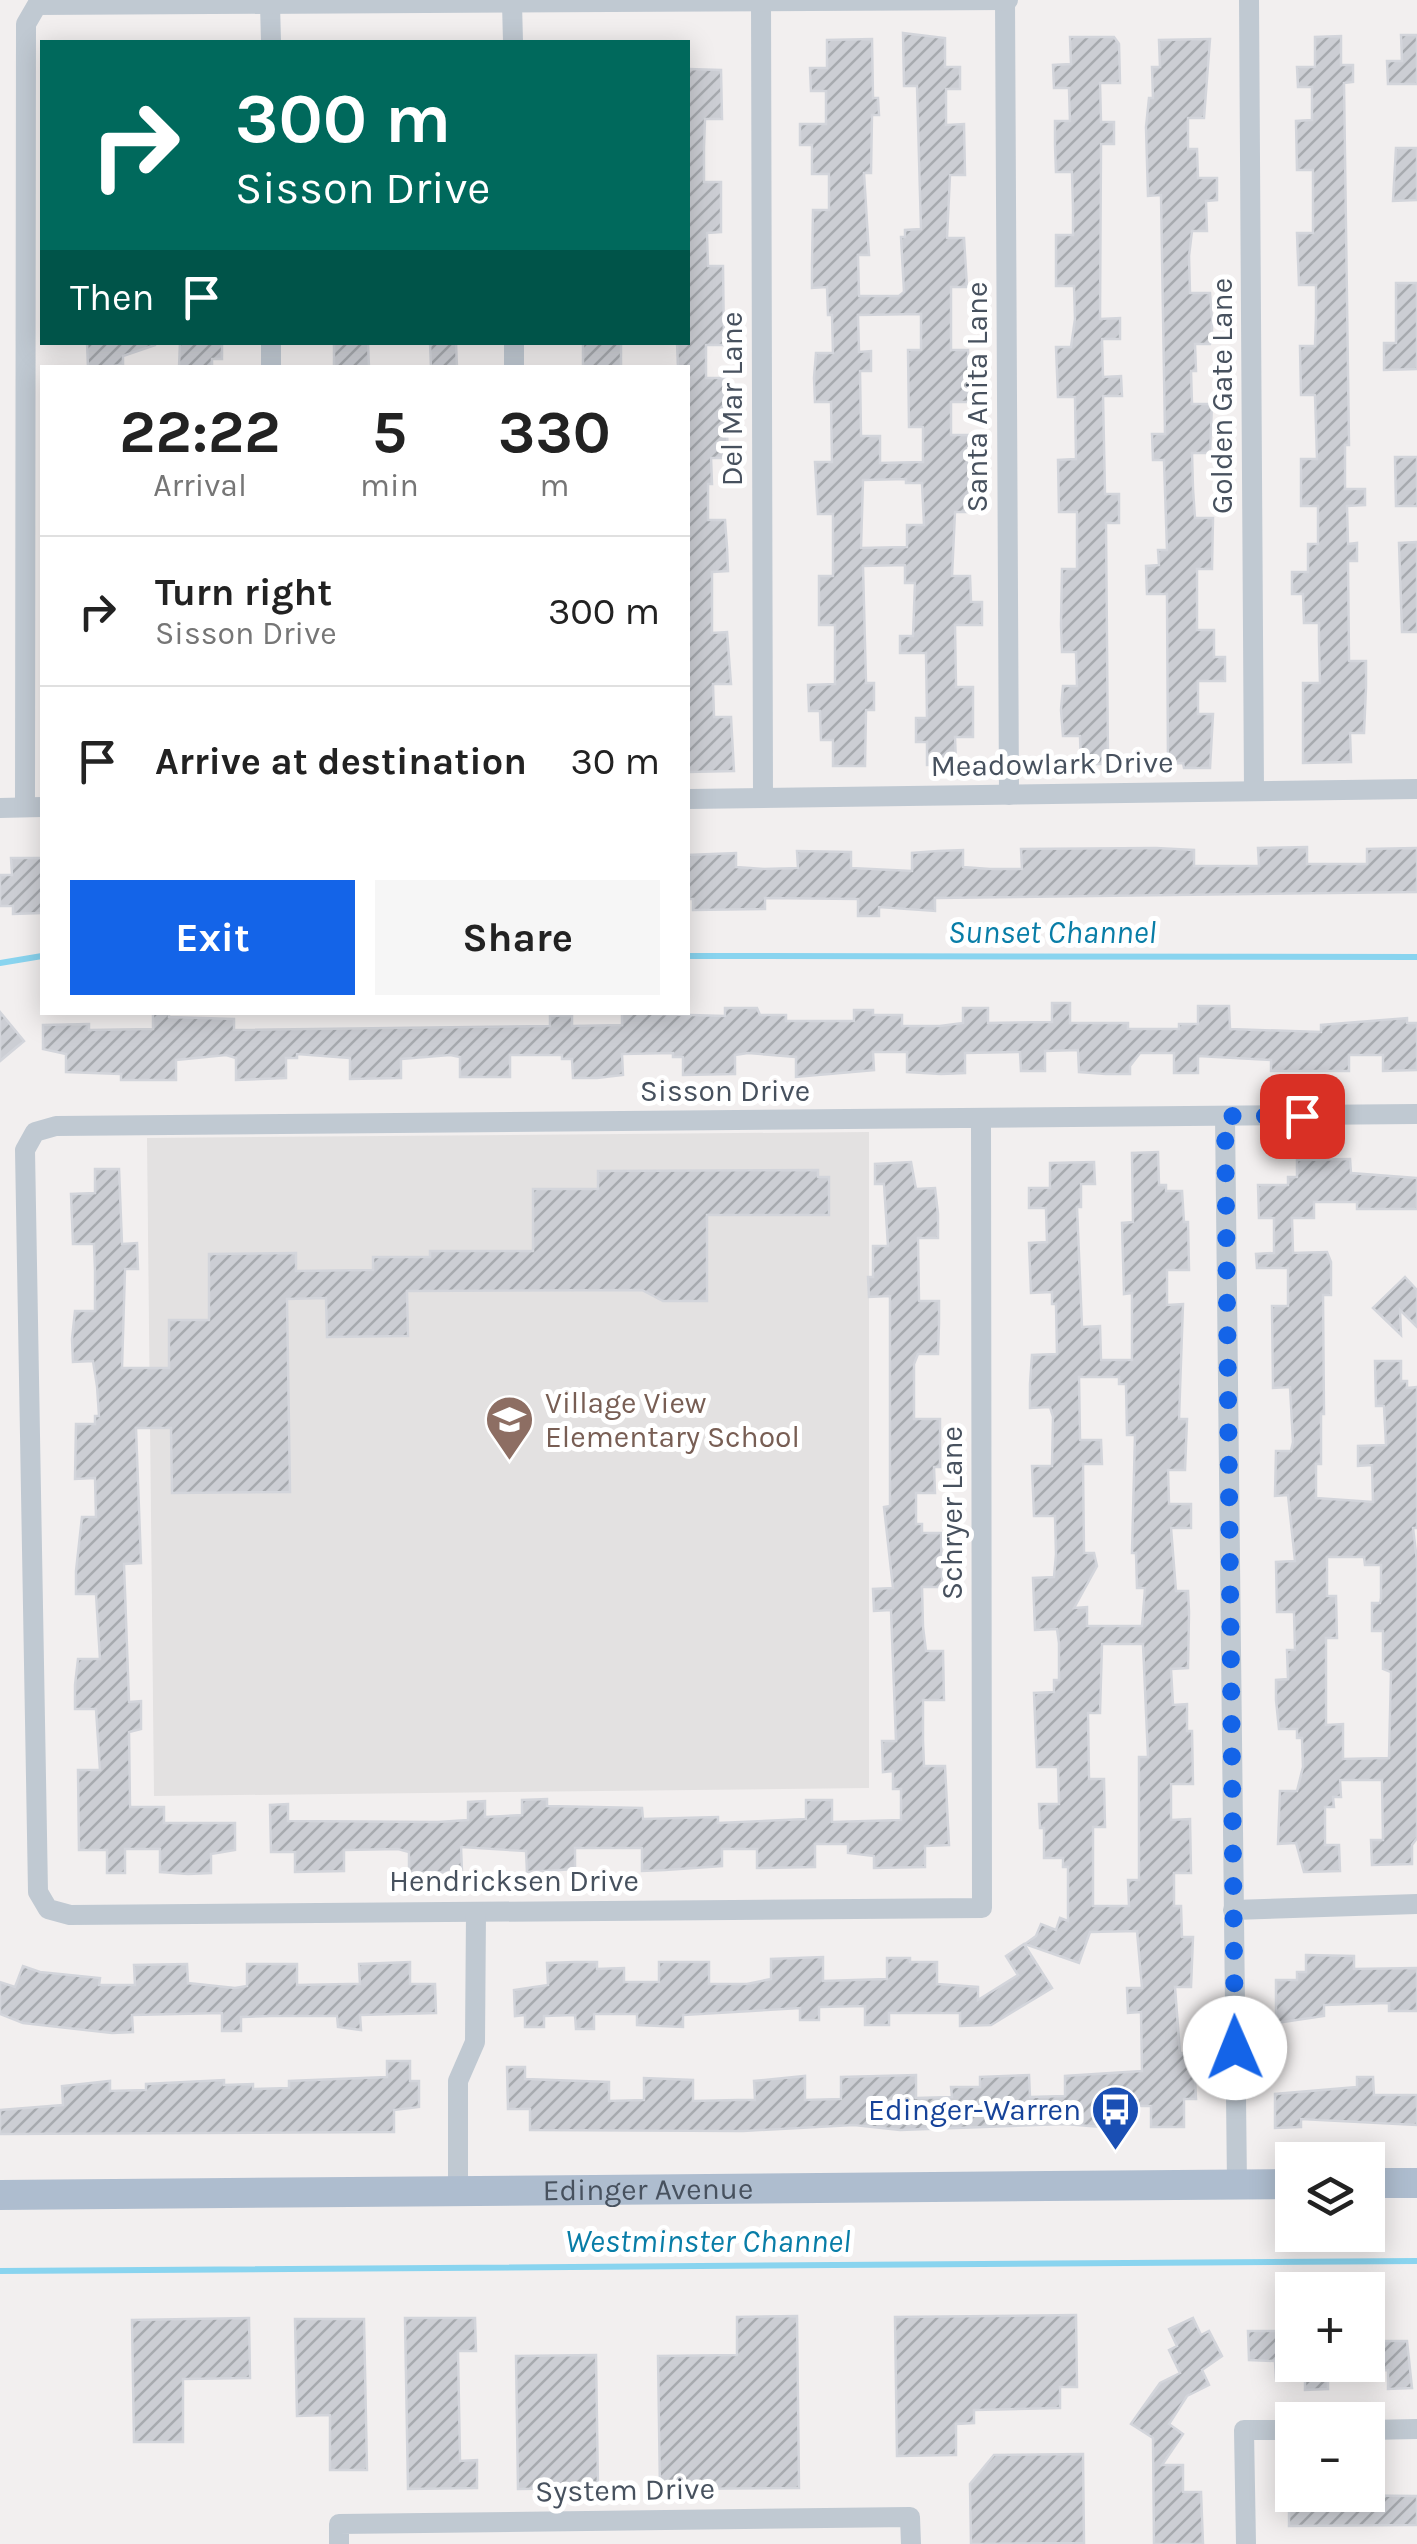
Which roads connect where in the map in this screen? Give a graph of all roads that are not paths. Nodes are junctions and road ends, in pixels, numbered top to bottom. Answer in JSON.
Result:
{"nodes":[{"id":1,"x":1006,"y":0,"type":"edge"},
{"id":2,"x":1249,"y":0,"type":"edge"},
{"id":3,"x":761,"y":1,"type":"edge"},
{"id":4,"x":512,"y":3,"type":"junction"},
{"id":5,"x":270,"y":4,"type":"junction"},
{"id":6,"x":270,"y":40,"type":"edge"},
{"id":7,"x":513,"y":40,"type":"edge"},
{"id":8,"x":1417,"y":790,"type":"edge"},
{"id":9,"x":1254,"y":792,"type":"junction"},
{"id":10,"x":1008,"y":794,"type":"junction"},
{"id":11,"x":690,"y":798,"type":"edge"},
{"id":12,"x":763,"y":798,"type":"junction"},
{"id":13,"x":34,"y":807,"type":"edge"},
{"id":14,"x":0,"y":808,"type":"edge"},
{"id":15,"x":1417,"y":1114,"type":"edge"},
{"id":16,"x":1225,"y":1116,"type":"junction"},
{"id":17,"x":981,"y":1119,"type":"junction"},
{"id":18,"x":1417,"y":1904,"type":"edge"},
{"id":19,"x":48,"y":1908,"type":"joint"},
{"id":20,"x":982,"y":1908,"type":"joint"},
{"id":21,"x":1234,"y":1910,"type":"junction"},
{"id":22,"x":476,"y":1912,"type":"junction"},
{"id":23,"x":1417,"y":2183,"type":"edge"},
{"id":24,"x":1236,"y":2184,"type":"junction"},
{"id":25,"x":1275,"y":2184,"type":"edge"},
{"id":26,"x":1385,"y":2184,"type":"edge"},
{"id":27,"x":458,"y":2191,"type":"junction"},
{"id":28,"x":0,"y":2195,"type":"edge"},
{"id":29,"x":1275,"y":2430,"type":"edge"},
{"id":30,"x":1385,"y":2430,"type":"edge"},
{"id":31,"x":1417,"y":2430,"type":"edge"},
{"id":32,"x":339,"y":2534,"type":"edge"},
{"id":33,"x":911,"y":2544,"type":"edge"},
{"id":34,"x":1246,"y":2544,"type":"edge"}],
"edges":[{"from":1,"to":3,"type":"street"},
{"from":1,"to":10,"type":"street","name":"Santa Anita Lane"},
{"from":2,"to":9,"type":"street","name":"Golden Gate Lane"},
{"from":3,"to":4,"type":"street"},
{"from":3,"to":12,"type":"street","name":"Del Mar Lane"},
{"from":4,"to":5,"type":"street"},
{"from":4,"to":7,"type":"street"},
{"from":5,"to":6,"type":"street"},
{"from":5,"to":13,"type":"street"},
{"from":8,"to":9,"type":"street","name":"Meadowlark Drive"},
{"from":9,"to":10,"type":"street","name":"Meadowlark Drive"},
{"from":10,"to":12,"type":"street","name":"Meadowlark Drive"},
{"from":11,"to":12,"type":"street","name":"Meadowlark Drive"},
{"from":13,"to":14,"type":"street"},
{"from":15,"to":16,"type":"street","name":"Sisson Drive"},
{"from":16,"to":17,"type":"street","name":"Sisson Drive"},
{"from":16,"to":21,"type":"street"},
{"from":17,"to":19,"type":"street","name":"Sisson Drive"},
{"from":17,"to":20,"type":"street","name":"Schryer Lane"},
{"from":18,"to":21,"type":"street"},
{"from":19,"to":22,"type":"street","name":"Hendricksen Drive"},
{"from":20,"to":22,"type":"street","name":"Hendricksen Drive"},
{"from":21,"to":24,"type":"street"},
{"from":22,"to":27,"type":"street"},
{"from":23,"to":26,"type":"main road"},
{"from":24,"to":25,"type":"main road","name":"Edinger Avenue"},
{"from":24,"to":27,"type":"main road","name":"Edinger Avenue"},
{"from":27,"to":28,"type":"main road","name":"Edinger Avenue"},
{"from":29,"to":34,"type":"street"},
{"from":30,"to":31,"type":"street"},
{"from":32,"to":33,"type":"street","name":"System Drive"}]}
